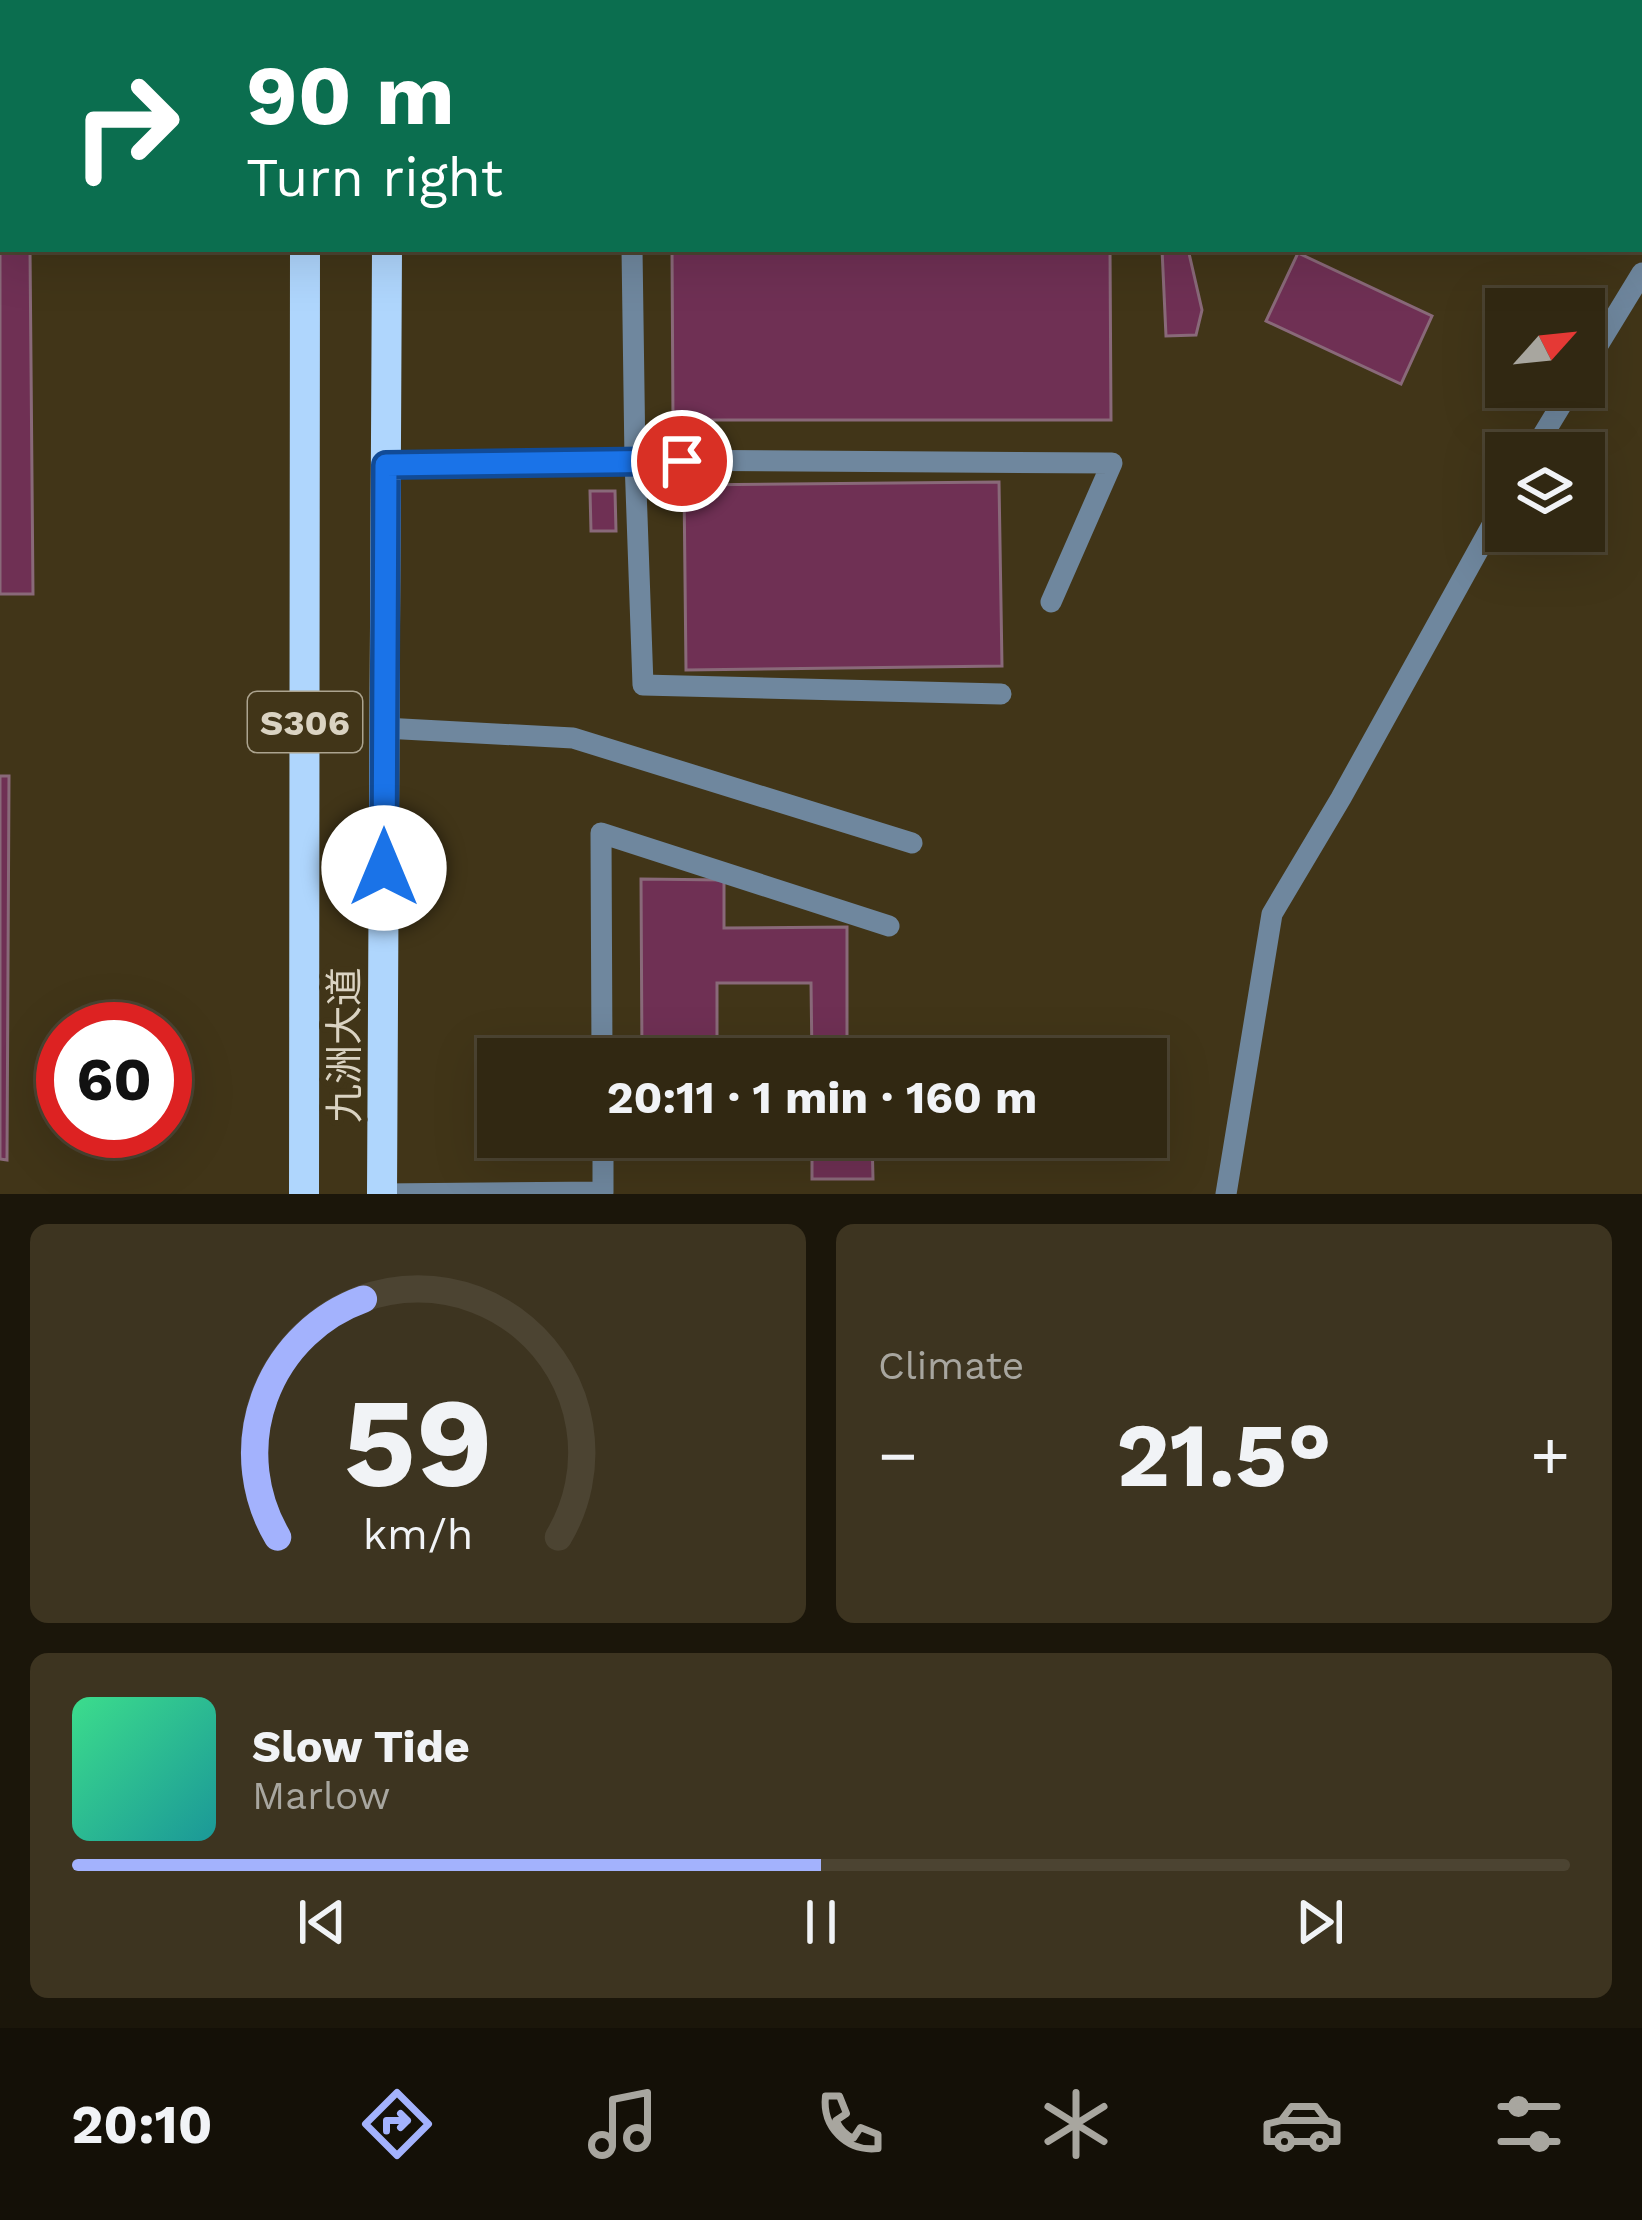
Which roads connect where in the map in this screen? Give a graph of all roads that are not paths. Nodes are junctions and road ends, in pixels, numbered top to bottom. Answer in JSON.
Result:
{"nodes":[{"id":1,"x":305,"y":252,"type":"edge"},
{"id":2,"x":387,"y":252,"type":"edge"},
{"id":3,"x":632,"y":252,"type":"edge"},
{"id":4,"x":1642,"y":273,"type":"edge"},
{"id":5,"x":1605,"y":334,"type":"edge"},
{"id":6,"x":634,"y":460,"type":"junction"},
{"id":7,"x":386,"y":465,"type":"junction"},
{"id":8,"x":1485,"y":538,"type":"edge"},
{"id":9,"x":1051,"y":602,"type":"dead end"},
{"id":10,"x":1001,"y":694,"type":"dead end"},
{"id":11,"x":384,"y":728,"type":"junction"},
{"id":12,"x":913,"y":843,"type":"dead end"},
{"id":13,"x":889,"y":926,"type":"dead end"},
{"id":14,"x":602,"y":1038,"type":"edge"},
{"id":15,"x":603,"y":1158,"type":"edge"},
{"id":16,"x":304,"y":1194,"type":"edge"},
{"id":17,"x":382,"y":1194,"type":"edge"},
{"id":18,"x":1226,"y":1194,"type":"edge"}],
"edges":[{"from":1,"to":16,"type":"main road","name":"九洲大道","number":"S306"},
{"from":2,"to":7,"type":"main road","name":"九洲大道","number":"S306"},
{"from":3,"to":6,"type":"street"},
{"from":4,"to":5,"type":"street"},
{"from":6,"to":7,"type":"street"},
{"from":6,"to":9,"type":"street"},
{"from":6,"to":10,"type":"street"},
{"from":7,"to":11,"type":"main road","name":"九洲大道","number":"S306"},
{"from":8,"to":18,"type":"street"},
{"from":11,"to":12,"type":"street"},
{"from":11,"to":17,"type":"main road","name":"九洲大道","number":"S306"},
{"from":13,"to":14,"type":"street"},
{"from":15,"to":17,"type":"street"}]}
